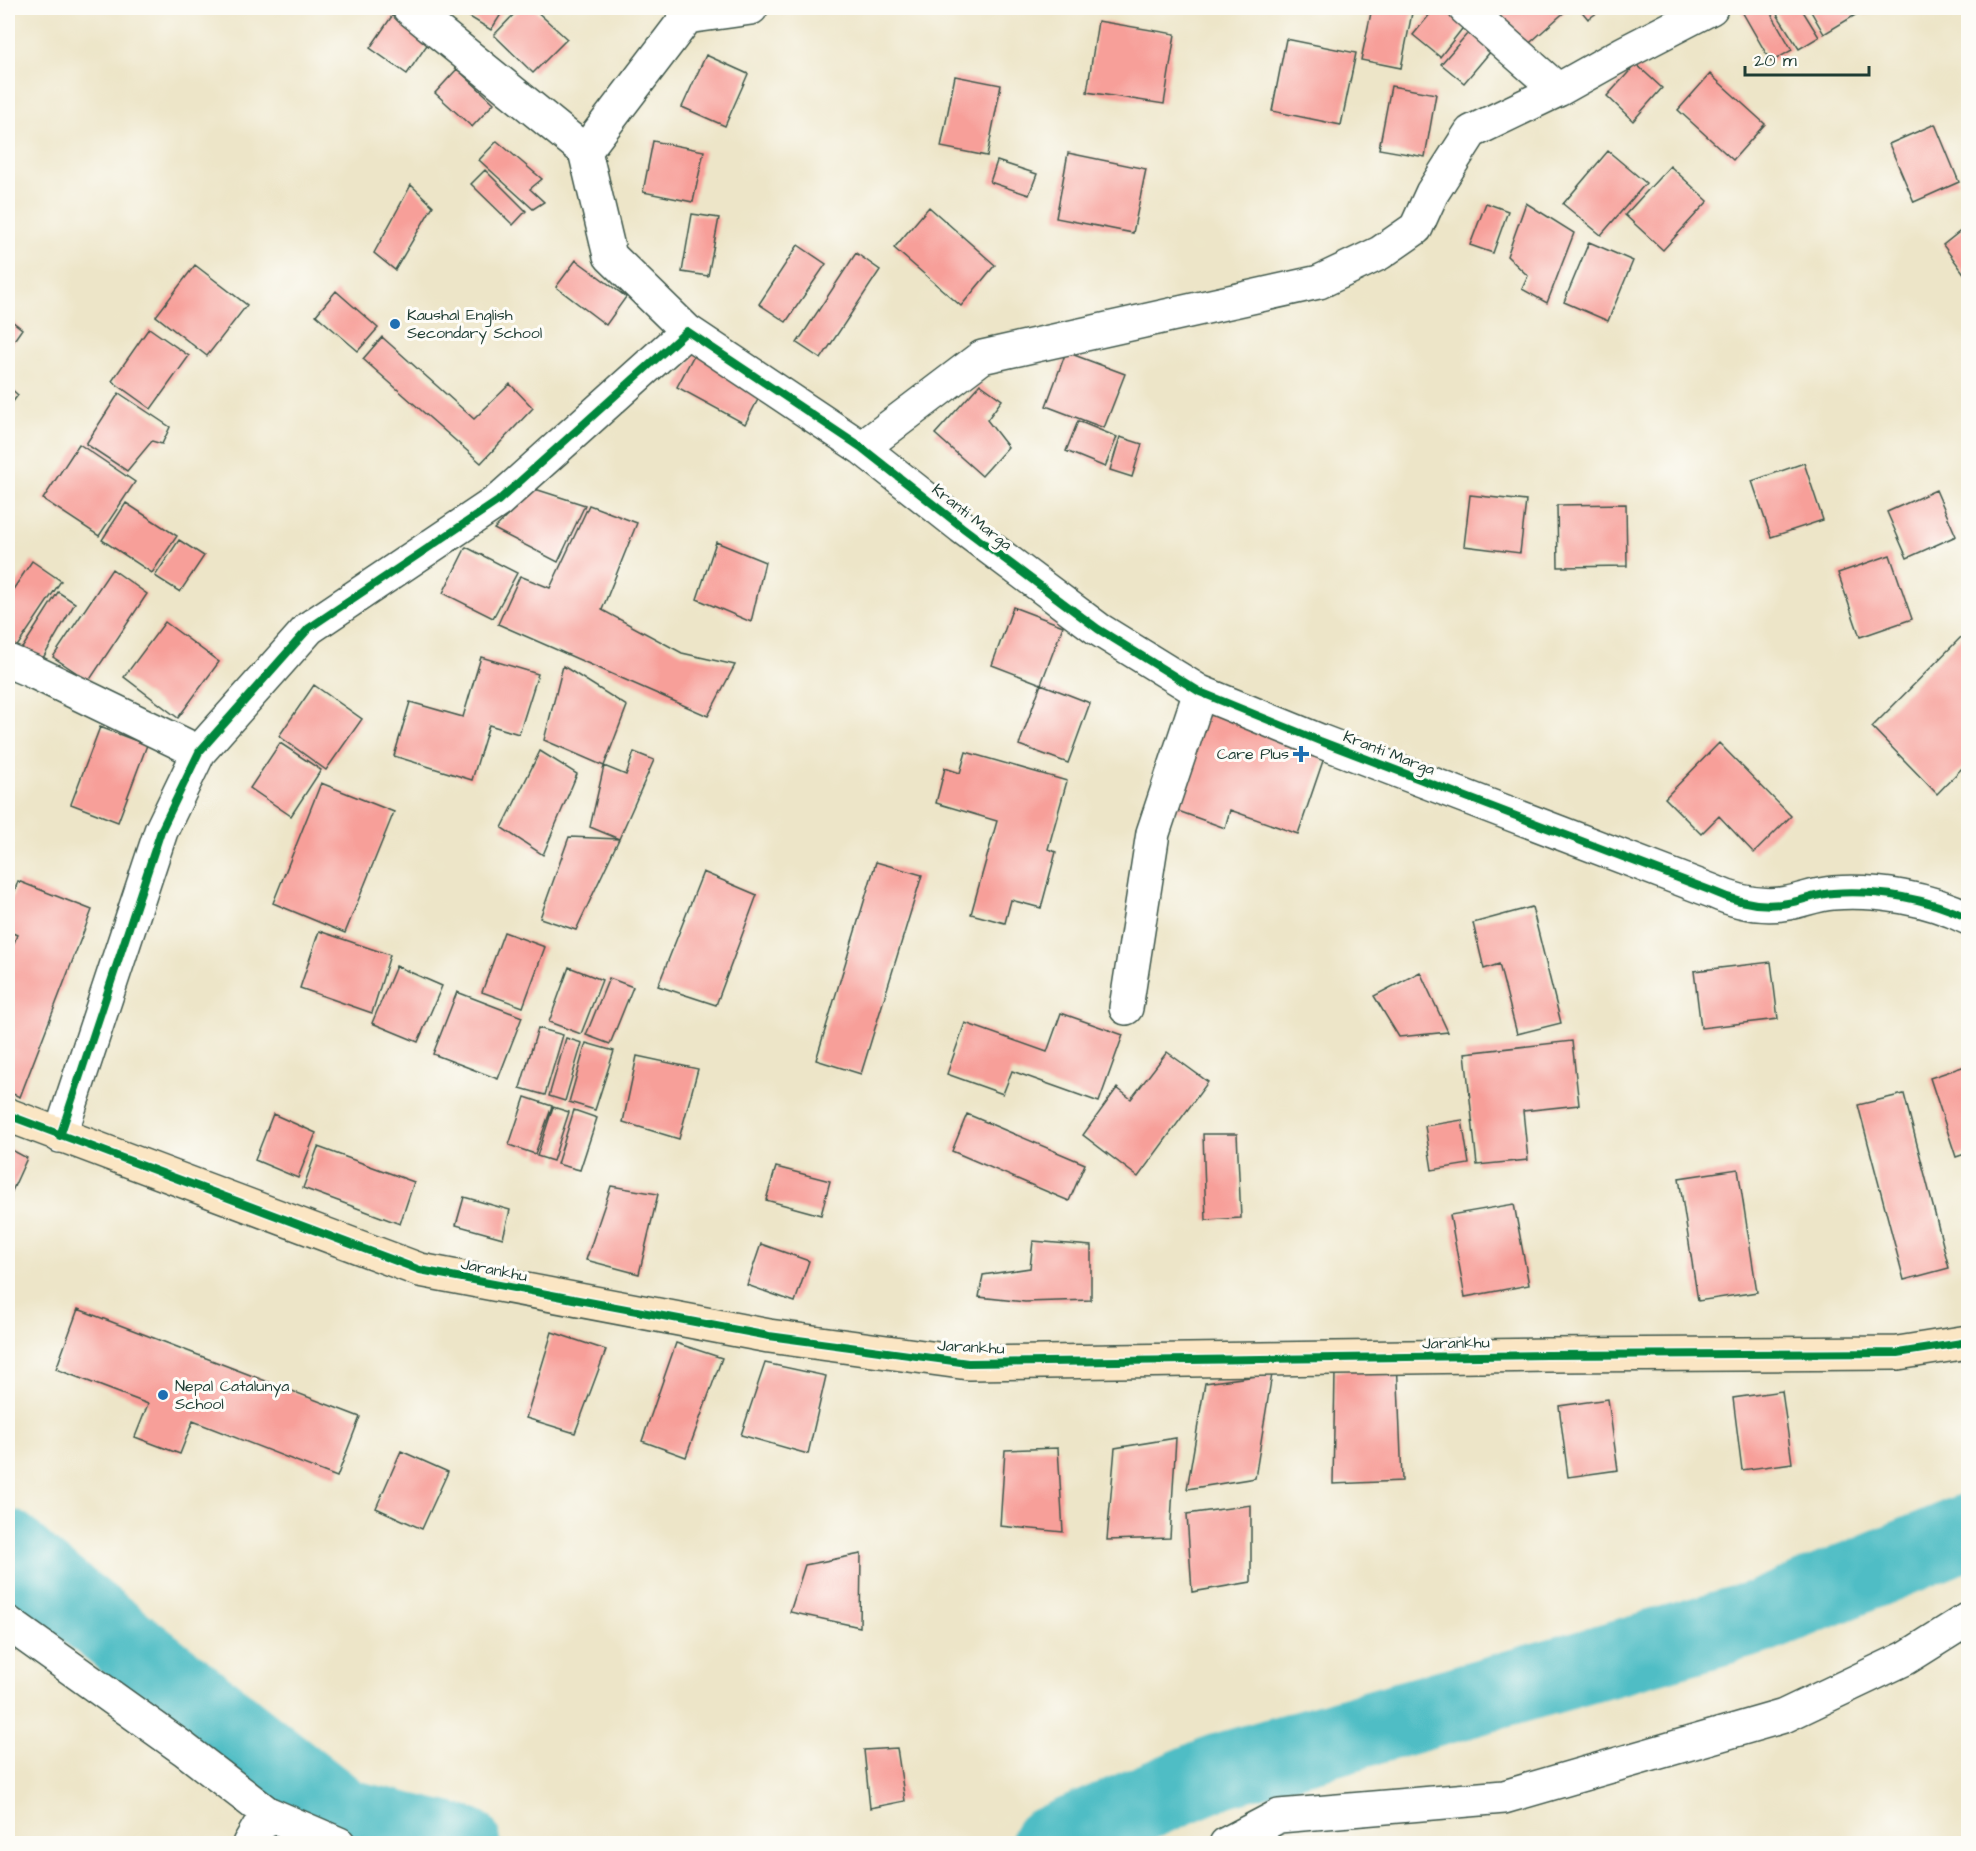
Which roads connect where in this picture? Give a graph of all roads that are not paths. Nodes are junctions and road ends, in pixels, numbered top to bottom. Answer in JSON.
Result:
{"nodes":[{"id":1,"x":409,"y":8,"type":"edge"},
{"id":2,"x":750,"y":8,"type":"edge"},
{"id":3,"x":1466,"y":8,"type":"edge"},
{"id":4,"x":1711,"y":8,"type":"edge"},
{"id":5,"x":1558,"y":90,"type":"junction"},
{"id":6,"x":585,"y":151,"type":"junction"},
{"id":7,"x":687,"y":331,"type":"junction"},
{"id":8,"x":862,"y":448,"type":"junction"},
{"id":9,"x":8,"y":661,"type":"edge"},
{"id":10,"x":1200,"y":692,"type":"junction"},
{"id":11,"x":200,"y":752,"type":"junction"},
{"id":12,"x":1968,"y":918,"type":"edge"},
{"id":13,"x":1126,"y":1008,"type":"dead end"},
{"id":14,"x":8,"y":1115,"type":"edge"},
{"id":15,"x":60,"y":1136,"type":"junction"},
{"id":16,"x":1968,"y":1342,"type":"edge"},
{"id":17,"x":1968,"y":1619,"type":"edge"},
{"id":18,"x":8,"y":1623,"type":"edge"},
{"id":19,"x":267,"y":1812,"type":"junction"},
{"id":20,"x":249,"y":1844,"type":"edge"},
{"id":21,"x":339,"y":1844,"type":"edge"},
{"id":22,"x":1226,"y":1844,"type":"edge"}],
"edges":[{"from":1,"to":6,"type":"street"},
{"from":2,"to":6,"type":"street"},
{"from":3,"to":5,"type":"street"},
{"from":4,"to":5,"type":"street"},
{"from":5,"to":8,"type":"street"},
{"from":6,"to":7,"type":"street","name":"Kranti Marga"},
{"from":7,"to":8,"type":"street","name":"Kranti Marga"},
{"from":7,"to":11,"type":"street"},
{"from":8,"to":10,"type":"street","name":"Kranti Marga"},
{"from":9,"to":11,"type":"street"},
{"from":10,"to":12,"type":"street","name":"Kranti Marga"},
{"from":10,"to":13,"type":"street"},
{"from":11,"to":15,"type":"street"},
{"from":14,"to":15,"type":"street","name":"Jarankhu"},
{"from":15,"to":16,"type":"street","name":"Jarankhu"},
{"from":17,"to":22,"type":"street"},
{"from":18,"to":19,"type":"street"},
{"from":19,"to":20,"type":"street"},
{"from":19,"to":21,"type":"street"}]}
